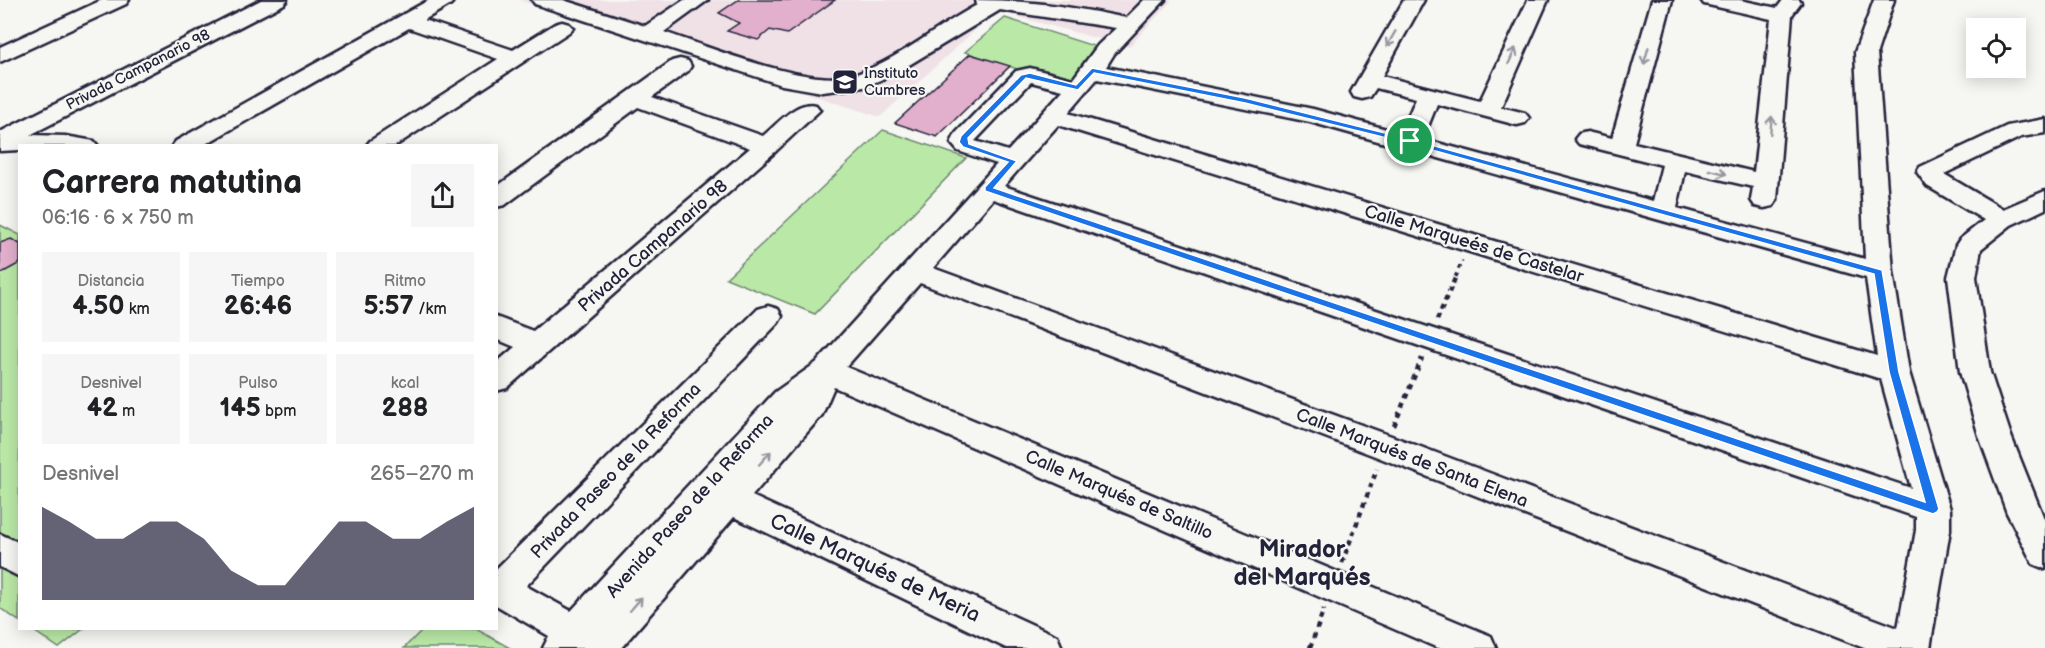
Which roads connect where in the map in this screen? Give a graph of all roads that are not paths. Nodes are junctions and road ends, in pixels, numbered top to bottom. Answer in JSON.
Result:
{"nodes":[{"id":1,"x":119,"y":0,"type":"edge"},
{"id":2,"x":277,"y":0,"type":"edge"},
{"id":3,"x":444,"y":0,"type":"edge"},
{"id":4,"x":542,"y":0,"type":"edge"},
{"id":5,"x":698,"y":0,"type":"edge"},
{"id":6,"x":963,"y":0,"type":"edge"},
{"id":7,"x":1155,"y":0,"type":"edge"},
{"id":8,"x":1414,"y":0,"type":"edge"},
{"id":9,"x":1538,"y":0,"type":"edge"},
{"id":10,"x":1662,"y":0,"type":"edge"},
{"id":11,"x":1711,"y":0,"type":"edge"},
{"id":12,"x":1884,"y":0,"type":"edge"},
{"id":13,"x":1002,"y":1,"type":"edge"},
{"id":14,"x":1088,"y":8,"type":"edge"},
{"id":15,"x":407,"y":21,"type":"junction"},
{"id":16,"x":1131,"y":24,"type":"junction"},
{"id":17,"x":562,"y":28,"type":"dead end"},
{"id":18,"x":648,"y":34,"type":"junction"},
{"id":19,"x":0,"y":55,"type":"edge"},
{"id":20,"x":515,"y":58,"type":"junction"},
{"id":21,"x":680,"y":66,"type":"dead end"},
{"id":22,"x":1085,"y":79,"type":"junction"},
{"id":23,"x":1429,"y":94,"type":"junction"},
{"id":24,"x":636,"y":99,"type":"junction"},
{"id":25,"x":808,"y":110,"type":"dead end"},
{"id":26,"x":1488,"y":110,"type":"junction"},
{"id":27,"x":1053,"y":116,"type":"junction"},
{"id":28,"x":1517,"y":118,"type":"dead end"},
{"id":29,"x":2045,"y":126,"type":"edge"},
{"id":30,"x":1587,"y":139,"type":"dead end"},
{"id":31,"x":1410,"y":141,"type":"junction"},
{"id":32,"x":0,"y":143,"type":"edge"},
{"id":33,"x":76,"y":144,"type":"edge"},
{"id":34,"x":188,"y":144,"type":"edge"},
{"id":35,"x":381,"y":144,"type":"edge"},
{"id":36,"x":768,"y":146,"type":"junction"},
{"id":37,"x":1621,"y":147,"type":"junction"},
{"id":38,"x":1013,"y":161,"type":"junction"},
{"id":39,"x":1675,"y":161,"type":"junction"},
{"id":40,"x":18,"y":162,"type":"edge"},
{"id":41,"x":0,"y":164,"type":"edge"},
{"id":42,"x":988,"y":189,"type":"junction"},
{"id":43,"x":498,"y":197,"type":"edge"},
{"id":44,"x":2045,"y":199,"type":"edge"},
{"id":45,"x":1663,"y":212,"type":"junction"},
{"id":46,"x":2002,"y":219,"type":"junction"},
{"id":47,"x":915,"y":272,"type":"junction"},
{"id":48,"x":1879,"y":272,"type":"junction"},
{"id":49,"x":768,"y":316,"type":"dead end"},
{"id":50,"x":498,"y":328,"type":"edge"},
{"id":51,"x":538,"y":345,"type":"junction"},
{"id":52,"x":826,"y":371,"type":"junction"},
{"id":53,"x":1894,"y":372,"type":"junction"},
{"id":54,"x":499,"y":374,"type":"edge"},
{"id":55,"x":717,"y":494,"type":"junction"},
{"id":56,"x":1933,"y":509,"type":"junction"},
{"id":57,"x":0,"y":549,"type":"edge"},
{"id":58,"x":2045,"y":554,"type":"edge"},
{"id":59,"x":18,"y":561,"type":"edge"},
{"id":60,"x":587,"y":644,"type":"edge"},
{"id":61,"x":1044,"y":648,"type":"edge"},
{"id":62,"x":1478,"y":648,"type":"edge"},
{"id":63,"x":1907,"y":648,"type":"edge"},
{"id":64,"x":1912,"y":648,"type":"edge"}],
"edges":[{"from":1,"to":19,"type":"street"},
{"from":2,"to":32,"type":"street","name":"Privada Campanario 98"},
{"from":3,"to":15,"type":"street"},
{"from":4,"to":18,"type":"street"},
{"from":5,"to":18,"type":"street"},
{"from":6,"to":13,"type":"street"},
{"from":7,"to":16,"type":"street","name":"Avenida Paseo de la Reforma"},
{"from":8,"to":23,"type":"street","one_way":true},
{"from":26,"to":9,"type":"street","one_way":true},
{"from":10,"to":37,"type":"street","one_way":true},
{"from":39,"to":11,"type":"street","one_way":true},
{"from":12,"to":48,"type":"street"},
{"from":13,"to":14,"type":"street"},
{"from":13,"to":18,"type":"street"},
{"from":14,"to":16,"type":"street"},
{"from":15,"to":20,"type":"street"},
{"from":15,"to":34,"type":"street"},
{"from":16,"to":22,"type":"street","name":"Avenida Paseo de la Reforma"},
{"from":17,"to":20,"type":"street"},
{"from":20,"to":35,"type":"street"},
{"from":21,"to":24,"type":"street"},
{"from":22,"to":27,"type":"street","name":"Avenida Paseo de la Reforma"},
{"from":22,"to":31,"type":"street"},
{"from":22,"to":38,"type":"street"},
{"from":23,"to":26,"type":"street"},
{"from":23,"to":31,"type":"street"},
{"from":24,"to":36,"type":"street"},
{"from":24,"to":43,"type":"street"},
{"from":25,"to":36,"type":"street","name":"Privada Campanario 98"},
{"from":26,"to":28,"type":"street"},
{"from":27,"to":38,"type":"street","name":"Avenida Paseo de la Reforma"},
{"from":27,"to":53,"type":"street","name":"Calle Marqueés de Castelar"},
{"from":29,"to":46,"type":"street"},
{"from":30,"to":37,"type":"street"},
{"from":31,"to":45,"type":"street"},
{"from":32,"to":33,"type":"street"},
{"from":36,"to":51,"type":"street","name":"Privada Campanario 98"},
{"from":37,"to":39,"type":"street"},
{"from":38,"to":42,"type":"street","name":"Avenida Paseo de la Reforma"},
{"from":39,"to":45,"type":"street"},
{"from":40,"to":41,"type":"street"},
{"from":42,"to":47,"type":"street","name":"Avenida Paseo de la Reforma"},
{"from":42,"to":56,"type":"street"},
{"from":44,"to":46,"type":"street"},
{"from":45,"to":48,"type":"street"},
{"from":46,"to":58,"type":"street"},
{"from":47,"to":52,"type":"street","name":"Avenida Paseo de la Reforma"},
{"from":47,"to":63,"type":"street","name":"Calle Marqués de Santa Elena"},
{"from":48,"to":53,"type":"street"},
{"from":49,"to":60,"type":"street","name":"Privada Paseo de la Reforma"},
{"from":50,"to":51,"type":"street"},
{"from":51,"to":54,"type":"street","name":"Privada Campanario 98"},
{"from":52,"to":55,"type":"street","name":"Avenida Paseo de la Reforma"},
{"from":52,"to":62,"type":"street","name":"Calle Marqués de Saltillo"},
{"from":53,"to":56,"type":"street"},
{"from":55,"to":60,"type":"street","name":"Avenida Paseo de la Reforma"},
{"from":55,"to":61,"type":"street","name":"Calle Marqués de Meria"},
{"from":56,"to":64,"type":"street"},
{"from":57,"to":59,"type":"street"}]}
